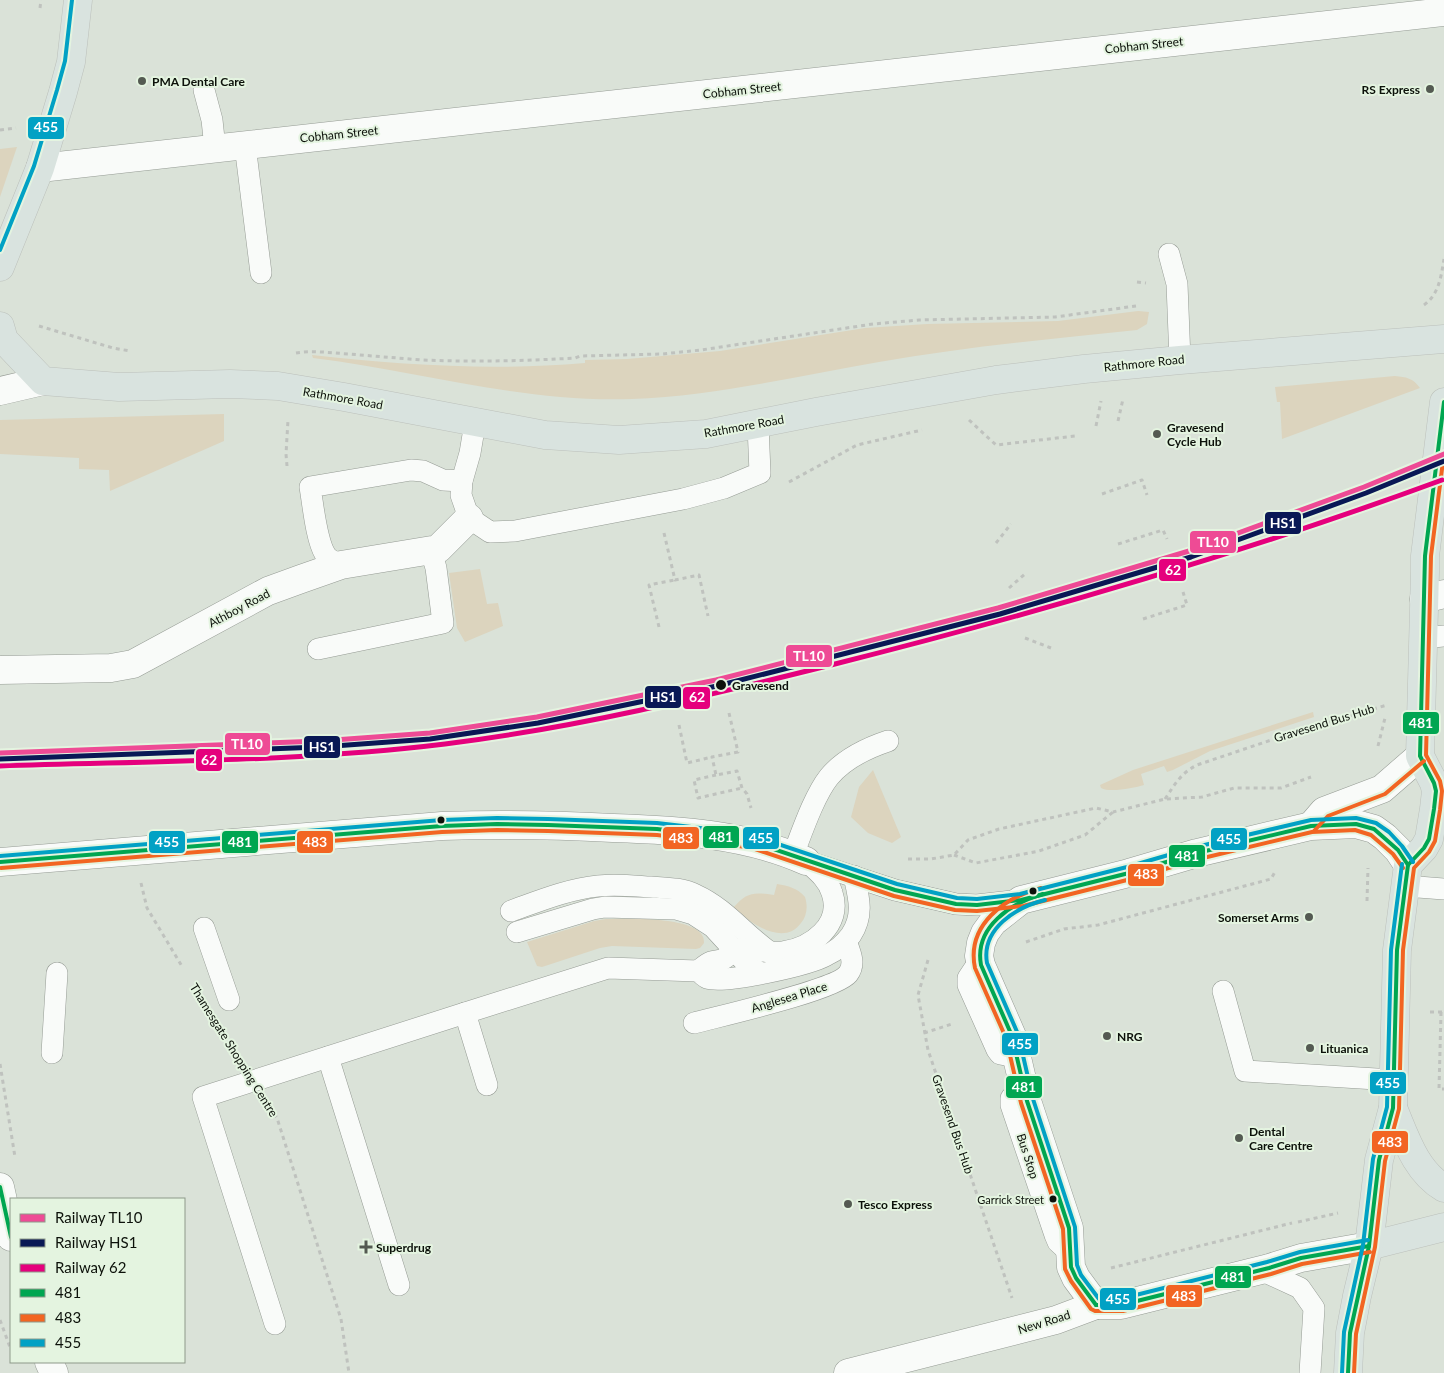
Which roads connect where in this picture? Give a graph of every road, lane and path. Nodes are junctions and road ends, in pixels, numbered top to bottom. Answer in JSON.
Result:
{"nodes":[{"id":1,"x":78,"y":0,"type":"edge"},
{"id":2,"x":1444,"y":12,"type":"edge"},
{"id":3,"x":204,"y":90,"type":"dead end"},
{"id":4,"x":245,"y":145,"type":"junction"},
{"id":5,"x":215,"y":148,"type":"junction"},
{"id":6,"x":40,"y":168,"type":"junction"},
{"id":7,"x":1169,"y":254,"type":"dead end"},
{"id":8,"x":1444,"y":260,"type":"edge"},
{"id":9,"x":0,"y":267,"type":"edge"},
{"id":10,"x":261,"y":273,"type":"dead end"},
{"id":11,"x":1137,"y":282,"type":"dead end"},
{"id":12,"x":1150,"y":286,"type":"dead end"},
{"id":13,"x":1136,"y":306,"type":"dead end"},
{"id":14,"x":2,"y":333,"type":"edge"},
{"id":15,"x":1444,"y":339,"type":"edge"},
{"id":16,"x":1404,"y":342,"type":"junction"},
{"id":17,"x":139,"y":352,"type":"dead end"},
{"id":18,"x":305,"y":352,"type":"dead end"},
{"id":19,"x":1180,"y":360,"type":"junction"},
{"id":20,"x":43,"y":381,"type":"junction"},
{"id":21,"x":0,"y":391,"type":"edge"},
{"id":22,"x":1124,"y":393,"type":"dead end"},
{"id":23,"x":1102,"y":396,"type":"dead end"},
{"id":24,"x":1444,"y":402,"type":"edge"},
{"id":25,"x":288,"y":417,"type":"dead end"},
{"id":26,"x":978,"y":418,"type":"dead end"},
{"id":27,"x":1118,"y":421,"type":"dead end"},
{"id":28,"x":475,"y":423,"type":"junction"},
{"id":29,"x":758,"y":424,"type":"junction"},
{"id":30,"x":1096,"y":426,"type":"dead end"},
{"id":31,"x":931,"y":428,"type":"dead end"},
{"id":32,"x":1075,"y":436,"type":"dead end"},
{"id":33,"x":287,"y":469,"type":"dead end"},
{"id":34,"x":462,"y":480,"type":"junction"},
{"id":35,"x":786,"y":484,"type":"dead end"},
{"id":36,"x":1102,"y":494,"type":"dead end"},
{"id":37,"x":1147,"y":494,"type":"dead end"},
{"id":38,"x":469,"y":518,"type":"junction"},
{"id":39,"x":1011,"y":524,"type":"dead end"},
{"id":40,"x":662,"y":528,"type":"dead end"},
{"id":41,"x":1167,"y":539,"type":"dead end"},
{"id":42,"x":996,"y":543,"type":"dead end"},
{"id":43,"x":1118,"y":544,"type":"dead end"},
{"id":44,"x":431,"y":551,"type":"junction"},
{"id":45,"x":341,"y":565,"type":"junction"},
{"id":46,"x":1026,"y":573,"type":"dead end"},
{"id":47,"x":675,"y":580,"type":"junction"},
{"id":48,"x":1008,"y":588,"type":"dead end"},
{"id":49,"x":1183,"y":592,"type":"dead end"},
{"id":50,"x":1434,"y":596,"type":"edge"},
{"id":51,"x":708,"y":616,"type":"dead end"},
{"id":52,"x":1143,"y":619,"type":"dead end"},
{"id":53,"x":659,"y":627,"type":"dead end"},
{"id":54,"x":1433,"y":637,"type":"edge"},
{"id":55,"x":1025,"y":638,"type":"dead end"},
{"id":56,"x":1050,"y":648,"type":"dead end"},
{"id":57,"x":318,"y":649,"type":"dead end"},
{"id":58,"x":0,"y":670,"type":"edge"},
{"id":59,"x":730,"y":713,"type":"dead end"},
{"id":60,"x":678,"y":725,"type":"dead end"},
{"id":61,"x":888,"y":741,"type":"dead end"},
{"id":62,"x":1376,"y":749,"type":"dead end"},
{"id":63,"x":1420,"y":756,"type":"junction"},
{"id":64,"x":712,"y":758,"type":"junction"},
{"id":65,"x":716,"y":775,"type":"junction"},
{"id":66,"x":1317,"y":776,"type":"dead end"},
{"id":67,"x":742,"y":788,"type":"junction"},
{"id":68,"x":1164,"y":799,"type":"junction"},
{"id":69,"x":749,"y":803,"type":"dead end"},
{"id":70,"x":1113,"y":812,"type":"junction"},
{"id":71,"x":1311,"y":826,"type":"junction"},
{"id":72,"x":954,"y":855,"type":"junction"},
{"id":73,"x":799,"y":858,"type":"junction"},
{"id":74,"x":903,"y":859,"type":"dead end"},
{"id":75,"x":0,"y":862,"type":"edge"},
{"id":76,"x":1368,"y":863,"type":"dead end"},
{"id":77,"x":1277,"y":866,"type":"dead end"},
{"id":78,"x":854,"y":876,"type":"junction"},
{"id":79,"x":1406,"y":876,"type":"junction"},
{"id":80,"x":140,"y":880,"type":"dead end"},
{"id":81,"x":1444,"y":889,"type":"edge"},
{"id":82,"x":1021,"y":900,"type":"junction"},
{"id":83,"x":1366,"y":908,"type":"dead end"},
{"id":84,"x":510,"y":911,"type":"dead end"},
{"id":85,"x":204,"y":928,"type":"dead end"},
{"id":86,"x":517,"y":932,"type":"dead end"},
{"id":87,"x":846,"y":941,"type":"junction"},
{"id":88,"x":1022,"y":943,"type":"dead end"},
{"id":89,"x":734,"y":951,"type":"junction"},
{"id":90,"x":928,"y":960,"type":"dead end"},
{"id":91,"x":769,"y":966,"type":"junction"},
{"id":92,"x":698,"y":971,"type":"junction"},
{"id":93,"x":186,"y":972,"type":"dead end"},
{"id":94,"x":57,"y":973,"type":"dead end"},
{"id":95,"x":1223,"y":991,"type":"dead end"},
{"id":96,"x":229,"y":1000,"type":"dead end"},
{"id":97,"x":1440,"y":1012,"type":"dead end"},
{"id":98,"x":465,"y":1013,"type":"junction"},
{"id":99,"x":216,"y":1021,"type":"dead end"},
{"id":100,"x":959,"y":1022,"type":"dead end"},
{"id":101,"x":694,"y":1023,"type":"dead end"},
{"id":102,"x":924,"y":1033,"type":"junction"},
{"id":103,"x":52,"y":1053,"type":"dead end"},
{"id":104,"x":328,"y":1057,"type":"junction"},
{"id":105,"x":242,"y":1062,"type":"dead end"},
{"id":106,"x":0,"y":1064,"type":"edge"},
{"id":107,"x":1393,"y":1080,"type":"junction"},
{"id":108,"x":487,"y":1084,"type":"dead end"},
{"id":109,"x":1444,"y":1089,"type":"edge"},
{"id":110,"x":267,"y":1102,"type":"dead end"},
{"id":111,"x":1393,"y":1108,"type":"junction"},
{"id":112,"x":16,"y":1164,"type":"dead end"},
{"id":113,"x":0,"y":1186,"type":"edge"},
{"id":114,"x":1444,"y":1188,"type":"edge"},
{"id":115,"x":1345,"y":1212,"type":"dead end"},
{"id":116,"x":1444,"y":1227,"type":"edge"},
{"id":117,"x":10,"y":1232,"type":"edge"},
{"id":118,"x":1369,"y":1246,"type":"junction"},
{"id":119,"x":1073,"y":1266,"type":"junction"},
{"id":120,"x":1261,"y":1270,"type":"junction"},
{"id":121,"x":399,"y":1285,"type":"dead end"},
{"id":122,"x":1096,"y":1305,"type":"junction"},
{"id":123,"x":0,"y":1320,"type":"edge"},
{"id":124,"x":275,"y":1324,"type":"dead end"},
{"id":125,"x":1023,"y":1329,"type":"junction"},
{"id":126,"x":10,"y":1347,"type":"edge"},
{"id":127,"x":349,"y":1373,"type":"edge"},
{"id":128,"x":848,"y":1373,"type":"edge"},
{"id":129,"x":1310,"y":1373,"type":"edge"},
{"id":130,"x":1348,"y":1373,"type":"edge"}],
"edges":[{"from":1,"to":6,"type":"main road"},
{"from":2,"to":4,"type":"street","name":"Cobham Street"},
{"from":3,"to":5,"type":"lane"},
{"from":4,"to":5,"type":"street","name":"Cobham Street"},
{"from":4,"to":10,"type":"lane"},
{"from":5,"to":6,"type":"street","name":"Cobham Street"},
{"from":6,"to":9,"type":"main road"},
{"from":7,"to":19,"type":"lane"},
{"from":8,"to":16,"type":"path"},
{"from":11,"to":12,"type":"path"},
{"from":13,"to":18,"type":"path"},
{"from":14,"to":17,"type":"path"},
{"from":14,"to":20,"type":"main road"},
{"from":15,"to":16,"type":"main road","name":"Rathmore Road"},
{"from":16,"to":19,"type":"main road","name":"Rathmore Road"},
{"from":19,"to":29,"type":"main road","name":"Rathmore Road"},
{"from":20,"to":21,"type":"street","name":"Rathmore Road"},
{"from":20,"to":28,"type":"main road","name":"Rathmore Road"},
{"from":22,"to":27,"type":"path"},
{"from":23,"to":30,"type":"path"},
{"from":24,"to":50,"type":"main road"},
{"from":25,"to":33,"type":"path"},
{"from":26,"to":32,"type":"path"},
{"from":28,"to":29,"type":"main road","name":"Rathmore Road"},
{"from":28,"to":34,"type":"lane"},
{"from":29,"to":38,"type":"lane"},
{"from":31,"to":35,"type":"path"},
{"from":34,"to":38,"type":"lane"},
{"from":34,"to":45,"type":"lane"},
{"from":36,"to":37,"type":"path"},
{"from":38,"to":44,"type":"street","name":"Athboy Road"},
{"from":39,"to":42,"type":"path"},
{"from":40,"to":47,"type":"path"},
{"from":41,"to":43,"type":"path"},
{"from":44,"to":45,"type":"street","name":"Athboy Road"},
{"from":44,"to":57,"type":"lane"},
{"from":45,"to":58,"type":"street","name":"Athboy Road"},
{"from":46,"to":48,"type":"path"},
{"from":47,"to":51,"type":"path"},
{"from":47,"to":53,"type":"path"},
{"from":49,"to":52,"type":"path"},
{"from":50,"to":54,"type":"main road"},
{"from":54,"to":63,"type":"main road"},
{"from":55,"to":56,"type":"path"},
{"from":59,"to":64,"type":"path"},
{"from":60,"to":64,"type":"path"},
{"from":61,"to":73,"type":"lane"},
{"from":62,"to":68,"type":"path","name":"Gravesend Bus Hub"},
{"from":63,"to":71,"type":"street"},
{"from":63,"to":79,"type":"main road"},
{"from":64,"to":65,"type":"path"},
{"from":65,"to":67,"type":"path"},
{"from":65,"to":67,"type":"path"},
{"from":66,"to":68,"type":"path"},
{"from":67,"to":69,"type":"path"},
{"from":68,"to":70,"type":"path"},
{"from":70,"to":72,"type":"path"},
{"from":70,"to":72,"type":"path"},
{"from":71,"to":79,"type":"street"},
{"from":71,"to":82,"type":"street"},
{"from":72,"to":74,"type":"path"},
{"from":73,"to":75,"type":"street"},
{"from":73,"to":78,"type":"lane"},
{"from":73,"to":91,"type":"lane"},
{"from":76,"to":83,"type":"path"},
{"from":77,"to":88,"type":"path"},
{"from":78,"to":82,"type":"lane"},
{"from":78,"to":87,"type":"lane"},
{"from":79,"to":81,"type":"lane"},
{"from":79,"to":107,"type":"main road"},
{"from":80,"to":93,"type":"path","name":"Thamesgate Shopping Centre"},
{"from":82,"to":119,"type":"street"},
{"from":84,"to":91,"type":"lane"},
{"from":85,"to":96,"type":"lane"},
{"from":86,"to":89,"type":"lane"},
{"from":87,"to":91,"type":"lane"},
{"from":87,"to":101,"type":"lane","name":"Anglesea Place"},
{"from":89,"to":91,"type":"lane"},
{"from":89,"to":92,"type":"lane"},
{"from":90,"to":102,"type":"path","name":"Gravesend Bus Hub"},
{"from":91,"to":92,"type":"lane"},
{"from":92,"to":98,"type":"lane"},
{"from":94,"to":103,"type":"lane"},
{"from":95,"to":107,"type":"lane"},
{"from":97,"to":109,"type":"path"},
{"from":98,"to":104,"type":"lane"},
{"from":98,"to":108,"type":"lane"},
{"from":99,"to":105,"type":"path","name":"Thamesgate Shopping Centre"},
{"from":100,"to":102,"type":"path"},
{"from":102,"to":125,"type":"path","name":"Gravesend Bus Hub"},
{"from":104,"to":121,"type":"lane"},
{"from":104,"to":124,"type":"lane"},
{"from":106,"to":112,"type":"path"},
{"from":107,"to":111,"type":"main road"},
{"from":110,"to":127,"type":"path","name":"Thamesgate Shopping Centre"},
{"from":111,"to":114,"type":"main road"},
{"from":111,"to":118,"type":"main road"},
{"from":113,"to":117,"type":"street"},
{"from":115,"to":119,"type":"path"},
{"from":116,"to":118,"type":"main road","name":"New Road"},
{"from":118,"to":120,"type":"street","name":"New Road"},
{"from":118,"to":130,"type":"main road"},
{"from":119,"to":122,"type":"street"},
{"from":120,"to":122,"type":"street","name":"New Road"},
{"from":120,"to":129,"type":"lane"},
{"from":122,"to":125,"type":"street","name":"New Road"},
{"from":123,"to":126,"type":"path"},
{"from":125,"to":128,"type":"street","name":"New Road"}]}
